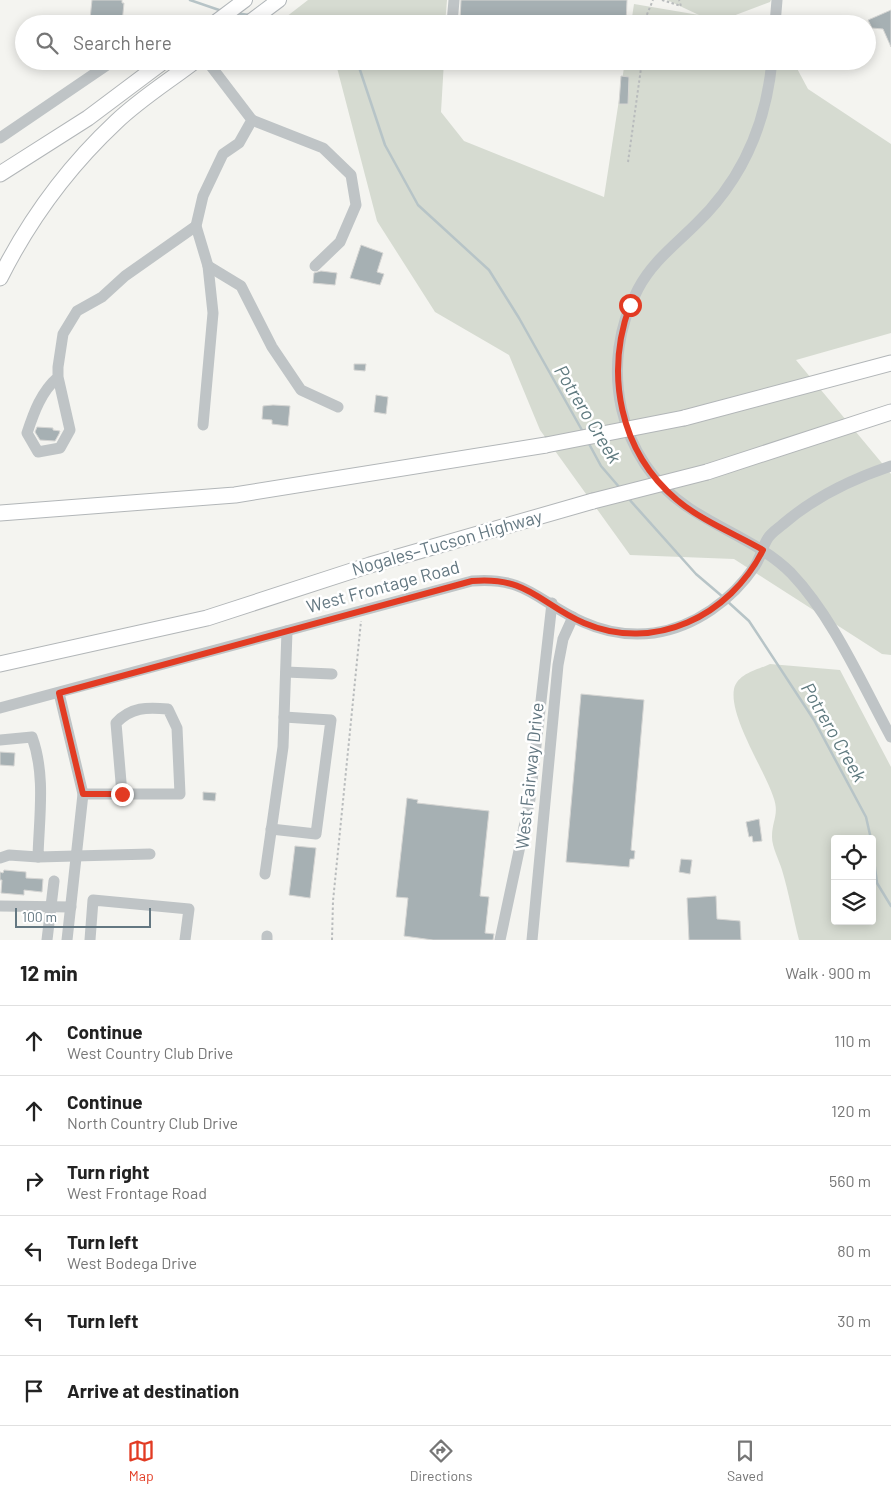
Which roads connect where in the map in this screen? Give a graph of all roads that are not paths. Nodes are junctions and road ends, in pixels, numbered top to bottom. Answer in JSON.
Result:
{"nodes":[{"id":1,"x":245,"y":0,"type":"edge"},
{"id":2,"x":279,"y":0,"type":"edge"},
{"id":3,"x":454,"y":0,"type":"edge"},
{"id":4,"x":777,"y":0,"type":"edge"},
{"id":5,"x":225,"y":15,"type":"edge"},
{"id":6,"x":259,"y":15,"type":"edge"},
{"id":7,"x":453,"y":15,"type":"edge"},
{"id":8,"x":776,"y":15,"type":"edge"},
{"id":9,"x":100,"y":70,"type":"edge"},
{"id":10,"x":152,"y":70,"type":"edge"},
{"id":11,"x":183,"y":70,"type":"edge"},
{"id":12,"x":214,"y":70,"type":"edge"},
{"id":13,"x":770,"y":70,"type":"edge"},
{"id":14,"x":252,"y":120,"type":"junction"},
{"id":15,"x":0,"y":138,"type":"edge"},
{"id":16,"x":0,"y":174,"type":"edge"},
{"id":17,"x":196,"y":226,"type":"junction"},
{"id":18,"x":208,"y":266,"type":"junction"},
{"id":19,"x":316,"y":266,"type":"dead end"},
{"id":20,"x":0,"y":278,"type":"edge"},
{"id":21,"x":891,"y":363,"type":"edge"},
{"id":22,"x":58,"y":377,"type":"junction"},
{"id":23,"x":338,"y":407,"type":"dead end"},
{"id":24,"x":891,"y":412,"type":"edge"},
{"id":25,"x":203,"y":425,"type":"dead end"},
{"id":26,"x":891,"y":466,"type":"edge"},
{"id":27,"x":0,"y":513,"type":"edge"},
{"id":28,"x":763,"y":550,"type":"junction"},
{"id":29,"x":552,"y":603,"type":"junction"},
{"id":30,"x":573,"y":617,"type":"junction"},
{"id":31,"x":286,"y":631,"type":"junction"},
{"id":32,"x":0,"y":664,"type":"edge"},
{"id":33,"x":286,"y":672,"type":"junction"},
{"id":34,"x":332,"y":674,"type":"dead end"},
{"id":35,"x":59,"y":693,"type":"junction"},
{"id":36,"x":0,"y":708,"type":"edge"},
{"id":37,"x":284,"y":716,"type":"junction"},
{"id":38,"x":891,"y":737,"type":"edge"},
{"id":39,"x":0,"y":740,"type":"edge"},
{"id":40,"x":83,"y":794,"type":"junction"},
{"id":41,"x":122,"y":794,"type":"junction"},
{"id":42,"x":271,"y":829,"type":"junction"},
{"id":43,"x":77,"y":854,"type":"junction"},
{"id":44,"x":150,"y":854,"type":"dead end"},
{"id":45,"x":38,"y":857,"type":"junction"},
{"id":46,"x":0,"y":858,"type":"edge"},
{"id":47,"x":265,"y":874,"type":"dead end"},
{"id":48,"x":54,"y":881,"type":"dead end"},
{"id":49,"x":0,"y":906,"type":"edge"},
{"id":50,"x":51,"y":906,"type":"junction"},
{"id":51,"x":71,"y":907,"type":"junction"},
{"id":52,"x":47,"y":940,"type":"edge"},
{"id":53,"x":67,"y":940,"type":"edge"},
{"id":54,"x":90,"y":940,"type":"edge"},
{"id":55,"x":185,"y":940,"type":"edge"},
{"id":56,"x":500,"y":940,"type":"edge"},
{"id":57,"x":532,"y":940,"type":"edge"}],
"edges":[{"from":1,"to":5,"type":"main road"},
{"from":2,"to":6,"type":"main road"},
{"from":3,"to":7,"type":"street"},
{"from":4,"to":8,"type":"street"},
{"from":9,"to":15,"type":"street"},
{"from":10,"to":16,"type":"highway"},
{"from":11,"to":20,"type":"highway"},
{"from":12,"to":14,"type":"street"},
{"from":13,"to":28,"type":"street"},
{"from":14,"to":17,"type":"street"},
{"from":14,"to":19,"type":"street"},
{"from":17,"to":18,"type":"street"},
{"from":17,"to":22,"type":"street"},
{"from":18,"to":23,"type":"street"},
{"from":18,"to":25,"type":"street"},
{"from":21,"to":27,"type":"highway","bridge":true},
{"from":22,"to":22,"type":"street"},
{"from":24,"to":32,"type":"highway","name":"Nogales–Tucson Highway","bridge":true},
{"from":26,"to":28,"type":"street","name":"West Frontage Road"},
{"from":28,"to":30,"type":"street","name":"West Frontage Road"},
{"from":28,"to":38,"type":"street"},
{"from":29,"to":30,"type":"street","name":"West Frontage Road"},
{"from":29,"to":31,"type":"street","name":"West Frontage Road"},
{"from":29,"to":56,"type":"street"},
{"from":30,"to":57,"type":"street","name":"West Fairway Drive"},
{"from":31,"to":33,"type":"street"},
{"from":31,"to":35,"type":"street","name":"West Frontage Road"},
{"from":33,"to":34,"type":"street"},
{"from":33,"to":37,"type":"street"},
{"from":35,"to":36,"type":"street","name":"West Frontage Road"},
{"from":35,"to":40,"type":"street"},
{"from":37,"to":42,"type":"street"},
{"from":37,"to":42,"type":"street"},
{"from":39,"to":45,"type":"street"},
{"from":40,"to":41,"type":"street"},
{"from":40,"to":43,"type":"street"},
{"from":41,"to":41,"type":"street"},
{"from":42,"to":47,"type":"street"},
{"from":43,"to":44,"type":"street"},
{"from":43,"to":45,"type":"street"},
{"from":43,"to":51,"type":"street"},
{"from":45,"to":46,"type":"street"},
{"from":48,"to":50,"type":"street"},
{"from":49,"to":50,"type":"street"},
{"from":50,"to":51,"type":"street"},
{"from":50,"to":52,"type":"street"},
{"from":51,"to":53,"type":"street"},
{"from":54,"to":55,"type":"street"}]}
